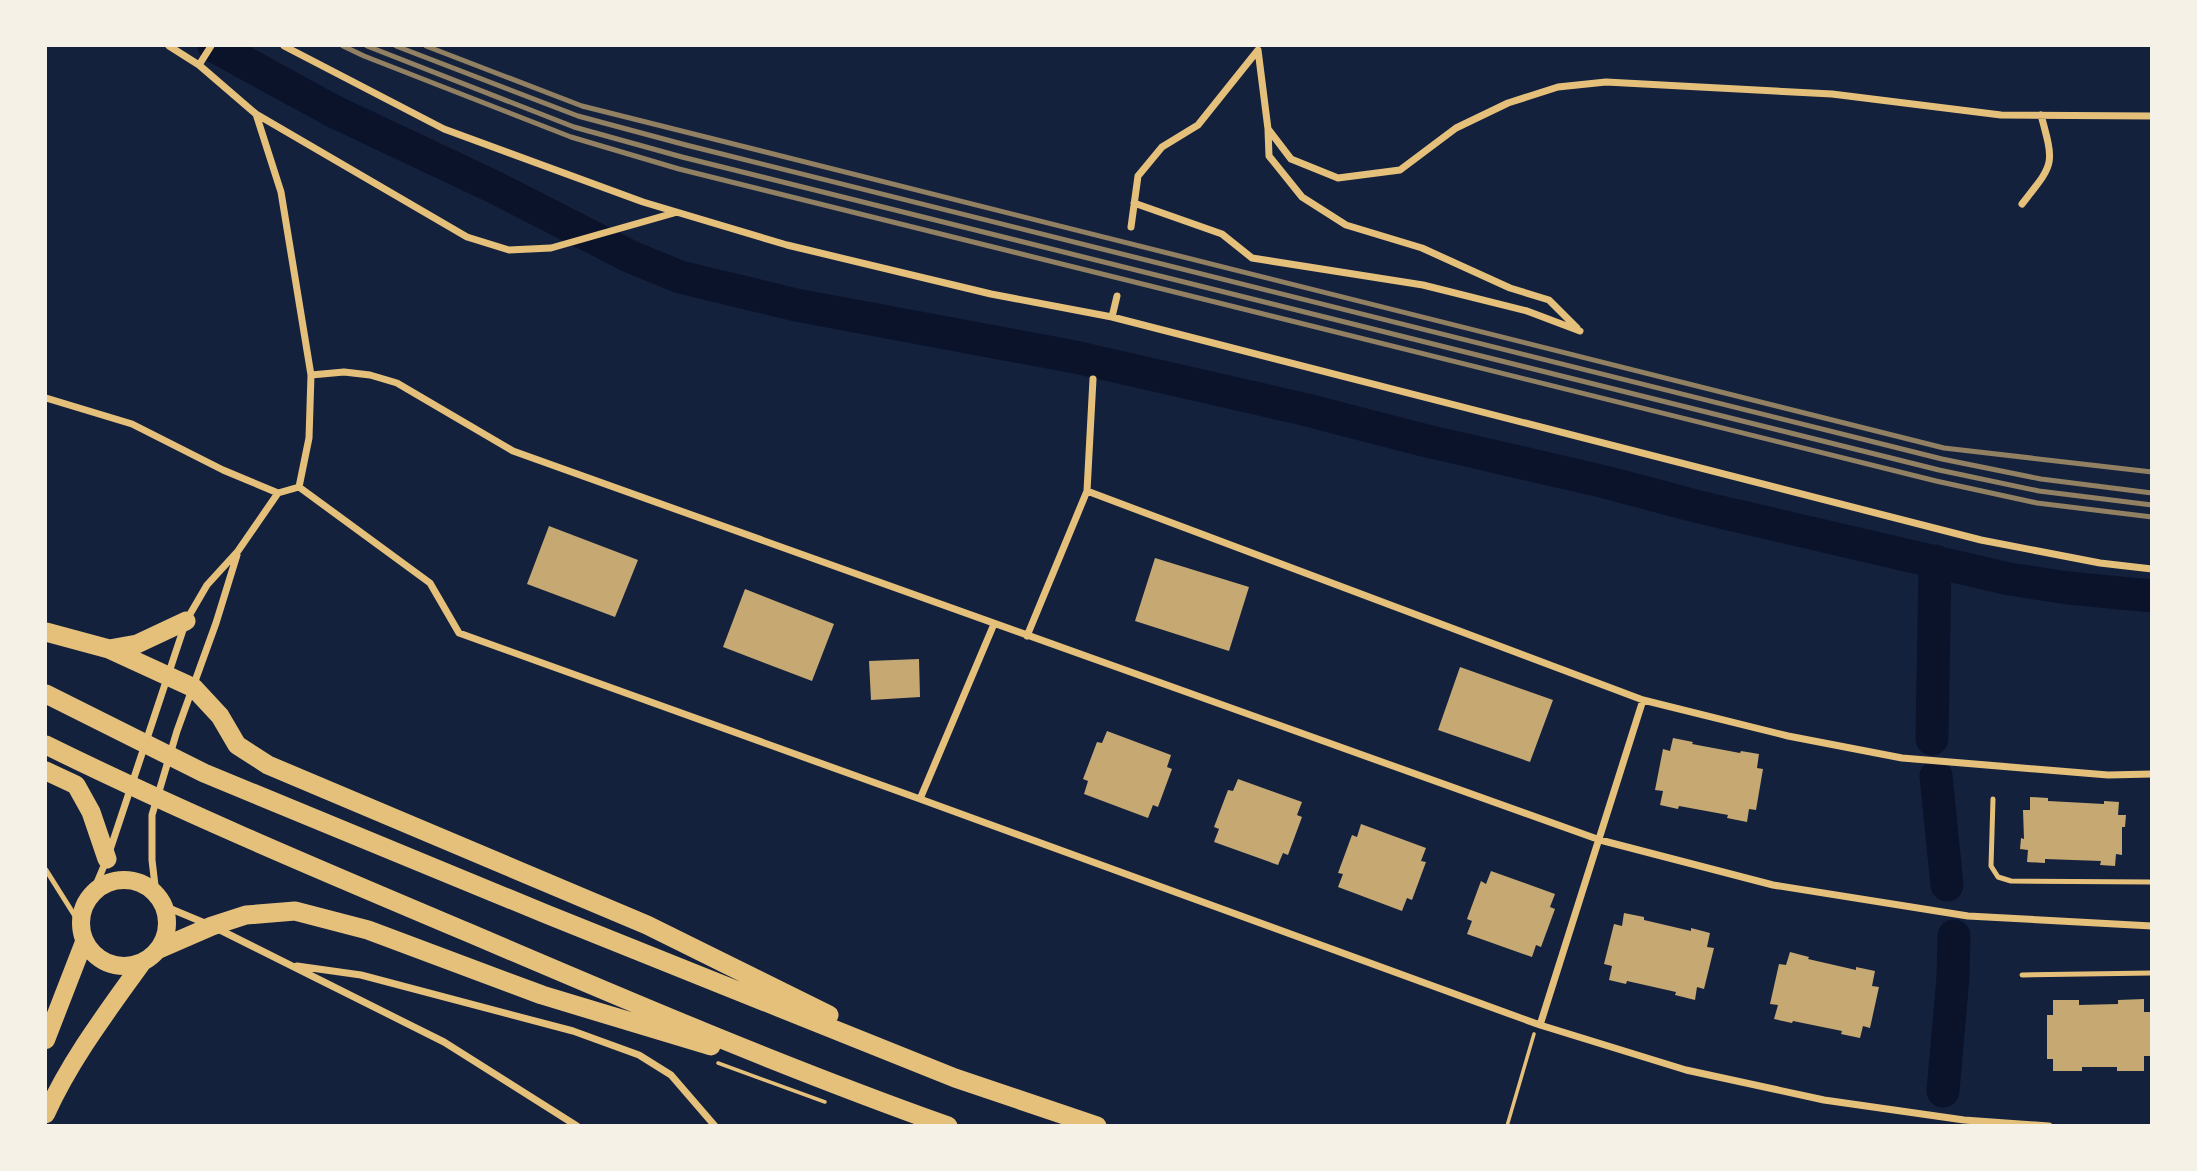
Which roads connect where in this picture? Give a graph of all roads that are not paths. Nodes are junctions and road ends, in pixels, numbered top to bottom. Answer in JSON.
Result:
{"nodes":[{"id":1,"x":169,"y":46,"type":"edge"},
{"id":2,"x":284,"y":46,"type":"edge"},
{"id":3,"x":209,"y":47,"type":"edge"},
{"id":4,"x":1259,"y":48,"type":"edge"},
{"id":5,"x":199,"y":65,"type":"junction"},
{"id":6,"x":256,"y":114,"type":"junction"},
{"id":7,"x":2040,"y":115,"type":"junction"},
{"id":8,"x":2151,"y":116,"type":"edge"},
{"id":9,"x":1268,"y":129,"type":"junction"},
{"id":10,"x":1134,"y":203,"type":"junction"},
{"id":11,"x":2022,"y":204,"type":"dead end"},
{"id":12,"x":676,"y":212,"type":"junction"},
{"id":13,"x":1131,"y":227,"type":"dead end"},
{"id":14,"x":1117,"y":296,"type":"dead end"},
{"id":15,"x":1112,"y":317,"type":"junction"},
{"id":16,"x":311,"y":375,"type":"junction"},
{"id":17,"x":1093,"y":379,"type":"dead end"},
{"id":18,"x":46,"y":398,"type":"edge"},
{"id":19,"x":299,"y":487,"type":"junction"},
{"id":20,"x":1087,"y":491,"type":"junction"},
{"id":21,"x":278,"y":493,"type":"junction"},
{"id":22,"x":238,"y":551,"type":"junction"},
{"id":23,"x":2151,"y":569,"type":"edge"},
{"id":24,"x":186,"y":621,"type":"junction"},
{"id":25,"x":994,"y":624,"type":"junction"},
{"id":26,"x":46,"y":632,"type":"edge"},
{"id":27,"x":1027,"y":636,"type":"junction"},
{"id":28,"x":109,"y":649,"type":"junction"},
{"id":29,"x":167,"y":675,"type":"junction"},
{"id":30,"x":194,"y":688,"type":"junction"},
{"id":31,"x":46,"y":694,"type":"edge"},
{"id":32,"x":1643,"y":700,"type":"junction"},
{"id":33,"x":46,"y":745,"type":"edge"},
{"id":34,"x":46,"y":771,"type":"edge"},
{"id":35,"x":2151,"y":774,"type":"edge"},
{"id":36,"x":920,"y":799,"type":"junction"},
{"id":37,"x":1993,"y":799,"type":"dead end"},
{"id":38,"x":1600,"y":840,"type":"junction"},
{"id":39,"x":107,"y":859,"type":"junction"},
{"id":40,"x":46,"y":870,"type":"edge"},
{"id":41,"x":2151,"y":882,"type":"edge"},
{"id":42,"x":93,"y":892,"type":"junction"},
{"id":43,"x":160,"y":900,"type":"junction"},
{"id":44,"x":212,"y":926,"type":"junction"},
{"id":45,"x":2151,"y":926,"type":"edge"},
{"id":46,"x":82,"y":933,"type":"junction"},
{"id":47,"x":159,"y":949,"type":"junction"},
{"id":48,"x":142,"y":963,"type":"junction"},
{"id":49,"x":290,"y":965,"type":"junction"},
{"id":50,"x":2151,"y":973,"type":"edge"},
{"id":51,"x":2022,"y":975,"type":"dead end"},
{"id":52,"x":1540,"y":1025,"type":"junction"},
{"id":53,"x":46,"y":1040,"type":"edge"},
{"id":54,"x":955,"y":1078,"type":"junction"},
{"id":55,"x":876,"y":1100,"type":"junction"},
{"id":56,"x":46,"y":1114,"type":"edge"},
{"id":57,"x":1964,"y":1123,"type":"edge"},
{"id":58,"x":577,"y":1125,"type":"edge"},
{"id":59,"x":715,"y":1125,"type":"edge"},
{"id":60,"x":948,"y":1125,"type":"edge"},
{"id":61,"x":1097,"y":1125,"type":"edge"},
{"id":62,"x":2049,"y":1125,"type":"edge"}],
"edges":[{"from":1,"to":5,"type":"street"},
{"from":2,"to":12,"type":"street"},
{"from":3,"to":5,"type":"street"},
{"from":4,"to":9,"type":"street"},
{"from":4,"to":10,"type":"street"},
{"from":5,"to":6,"type":"street"},
{"from":6,"to":12,"type":"street"},
{"from":6,"to":16,"type":"street"},
{"from":7,"to":8,"type":"street"},
{"from":7,"to":9,"type":"street"},
{"from":7,"to":11,"type":"street"},
{"from":9,"to":10,"type":"street"},
{"from":10,"to":13,"type":"street"},
{"from":12,"to":15,"type":"street"},
{"from":14,"to":15,"type":"street"},
{"from":15,"to":23,"type":"street"},
{"from":16,"to":19,"type":"street"},
{"from":16,"to":25,"type":"street"},
{"from":17,"to":20,"type":"street"},
{"from":18,"to":21,"type":"street"},
{"from":19,"to":21,"type":"street"},
{"from":19,"to":36,"type":"street"},
{"from":20,"to":27,"type":"street"},
{"from":20,"to":32,"type":"street"},
{"from":21,"to":22,"type":"street"},
{"from":22,"to":24,"type":"street"},
{"from":22,"to":30,"type":"street"},
{"from":24,"to":28,"type":"highway"},
{"from":24,"to":29,"type":"street"},
{"from":25,"to":27,"type":"street"},
{"from":25,"to":36,"type":"street"},
{"from":26,"to":28,"type":"highway"},
{"from":27,"to":38,"type":"street"},
{"from":28,"to":29,"type":"highway"},
{"from":29,"to":30,"type":"highway"},
{"from":29,"to":39,"type":"street"},
{"from":30,"to":43,"type":"street"},
{"from":30,"to":54,"type":"highway"},
{"from":31,"to":54,"type":"highway"},
{"from":32,"to":35,"type":"street"},
{"from":32,"to":38,"type":"street"},
{"from":33,"to":55,"type":"highway"},
{"from":34,"to":39,"type":"highway"},
{"from":36,"to":52,"type":"street"},
{"from":37,"to":41,"type":"lane"},
{"from":38,"to":45,"type":"street"},
{"from":38,"to":52,"type":"street"},
{"from":39,"to":42,"type":"street"},
{"from":40,"to":46,"type":"lane"},
{"from":42,"to":43,"type":"main road"},
{"from":42,"to":46,"type":"main road"},
{"from":43,"to":44,"type":"street"},
{"from":43,"to":47,"type":"main road"},
{"from":44,"to":47,"type":"highway"},
{"from":44,"to":49,"type":"street"},
{"from":44,"to":55,"type":"highway"},
{"from":46,"to":48,"type":"main road"},
{"from":46,"to":53,"type":"main road"},
{"from":47,"to":48,"type":"main road"},
{"from":48,"to":56,"type":"main road"},
{"from":49,"to":58,"type":"street"},
{"from":49,"to":59,"type":"street"},
{"from":50,"to":51,"type":"lane"},
{"from":52,"to":57,"type":"street"},
{"from":54,"to":61,"type":"highway"},
{"from":55,"to":60,"type":"highway"},
{"from":57,"to":62,"type":"street"}]}
